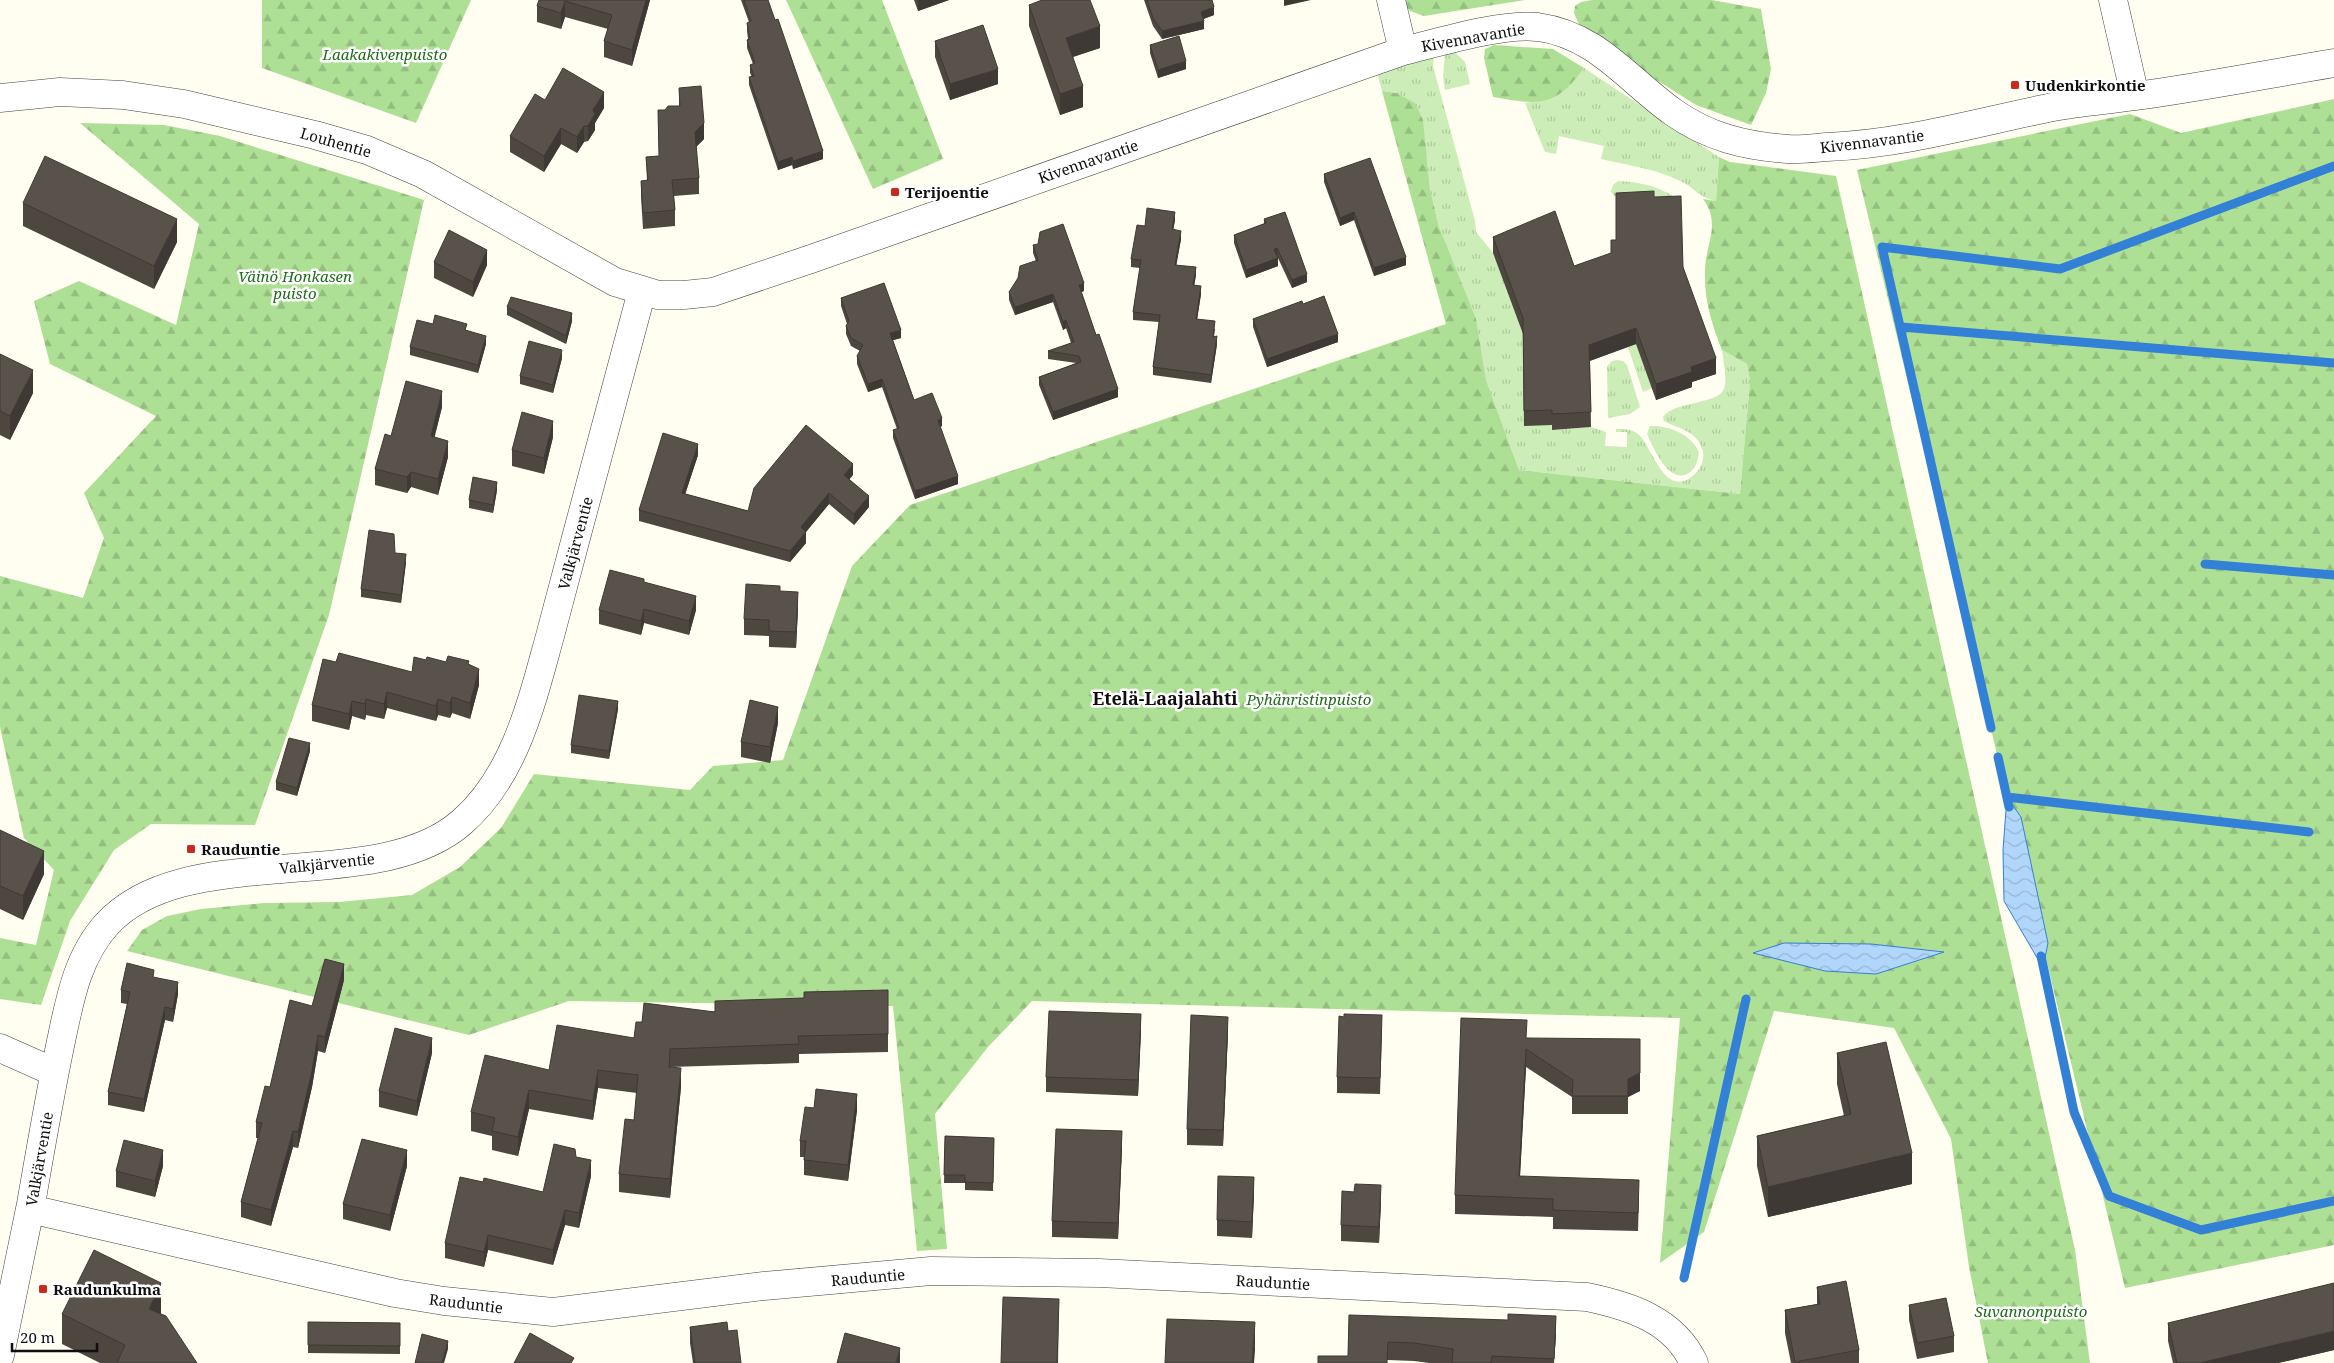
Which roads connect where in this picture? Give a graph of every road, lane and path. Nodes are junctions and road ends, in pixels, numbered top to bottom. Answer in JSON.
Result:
{"nodes":[{"id":1,"x":1391,"y":0,"type":"edge"},
{"id":2,"x":2113,"y":0,"type":"edge"},
{"id":3,"x":1404,"y":51,"type":"junction"},
{"id":4,"x":2334,"y":63,"type":"edge"},
{"id":5,"x":2135,"y":96,"type":"junction"},
{"id":6,"x":0,"y":98,"type":"edge"},
{"id":7,"x":642,"y":292,"type":"junction"},
{"id":8,"x":0,"y":1048,"type":"edge"},
{"id":9,"x":54,"y":1072,"type":"junction"},
{"id":10,"x":30,"y":1209,"type":"junction"},
{"id":11,"x":0,"y":1355,"type":"edge"},
{"id":12,"x":1694,"y":1363,"type":"edge"}],
"edges":[{"from":1,"to":3,"type":"street"},
{"from":2,"to":5,"type":"street"},
{"from":3,"to":5,"type":"street","name":"Kivennavantie"},
{"from":3,"to":7,"type":"street","name":"Kivennavantie"},
{"from":4,"to":5,"type":"street","name":"Kivennavantie"},
{"from":6,"to":7,"type":"street","name":"Louhentie"},
{"from":7,"to":9,"type":"street","name":"Valkjärventie"},
{"from":8,"to":9,"type":"street"},
{"from":9,"to":10,"type":"street","name":"Valkjärventie"},
{"from":10,"to":11,"type":"street","name":"Valkjärventie"},
{"from":10,"to":12,"type":"street","name":"Rauduntie"}]}
